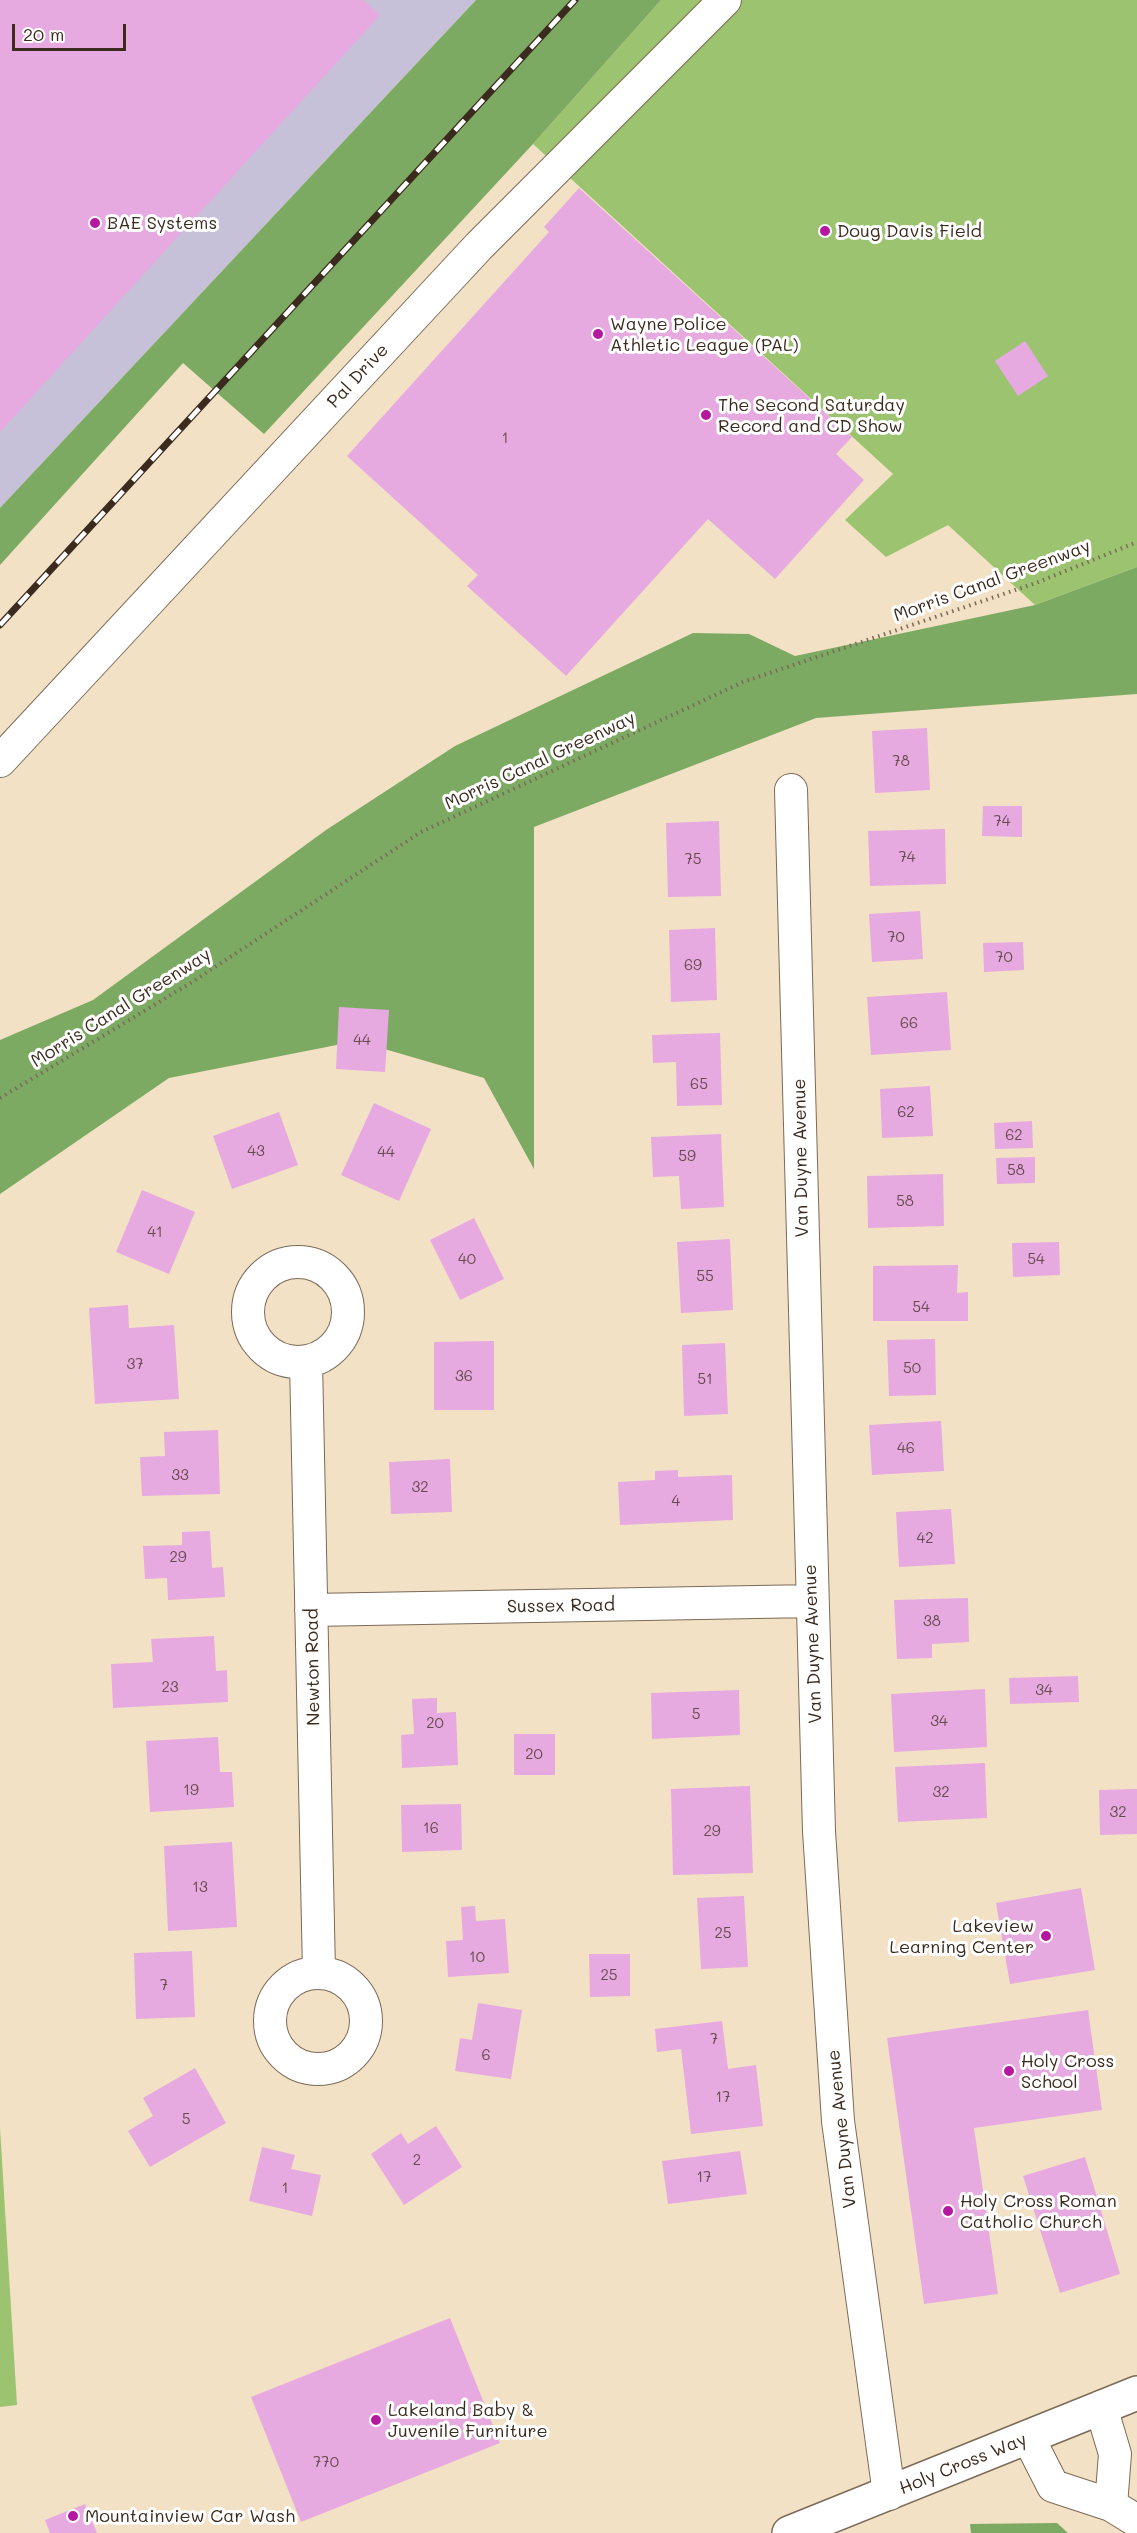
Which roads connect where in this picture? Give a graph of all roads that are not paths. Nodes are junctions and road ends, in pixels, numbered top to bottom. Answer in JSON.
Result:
{"nodes":[{"id":1,"x":725,"y":0,"type":"edge"},
{"id":2,"x":0,"y":761,"type":"edge"},
{"id":3,"x":791,"y":790,"type":"dead end"},
{"id":4,"x":306,"y":1362,"type":"dead end"},
{"id":5,"x":812,"y":1601,"type":"junction"},
{"id":6,"x":311,"y":1610,"type":"junction"},
{"id":7,"x":319,"y":1972,"type":"dead end"},
{"id":8,"x":1137,"y":2393,"type":"edge"},
{"id":9,"x":1101,"y":2408,"type":"junction"},
{"id":10,"x":1028,"y":2437,"type":"junction"},
{"id":11,"x":889,"y":2494,"type":"junction"},
{"id":12,"x":1124,"y":2513,"type":"edge"},
{"id":13,"x":789,"y":2533,"type":"edge"}],
"edges":[{"from":1,"to":2,"type":"street","name":"Pal Drive"},
{"from":3,"to":5,"type":"street","name":"Van Duyne Avenue"},
{"from":4,"to":6,"type":"street","name":"Newton Road"},
{"from":5,"to":6,"type":"street","name":"Sussex Road"},
{"from":5,"to":11,"type":"street","name":"Van Duyne Avenue"},
{"from":6,"to":7,"type":"street","name":"Newton Road"},
{"from":8,"to":9,"type":"main road","name":"Holy Cross Way"},
{"from":9,"to":10,"type":"main road","name":"Holy Cross Way"},
{"from":9,"to":12,"type":"street"},
{"from":10,"to":11,"type":"main road","name":"Holy Cross Way"},
{"from":10,"to":12,"type":"street"},
{"from":11,"to":13,"type":"main road","name":"Holy Cross Way"}]}
